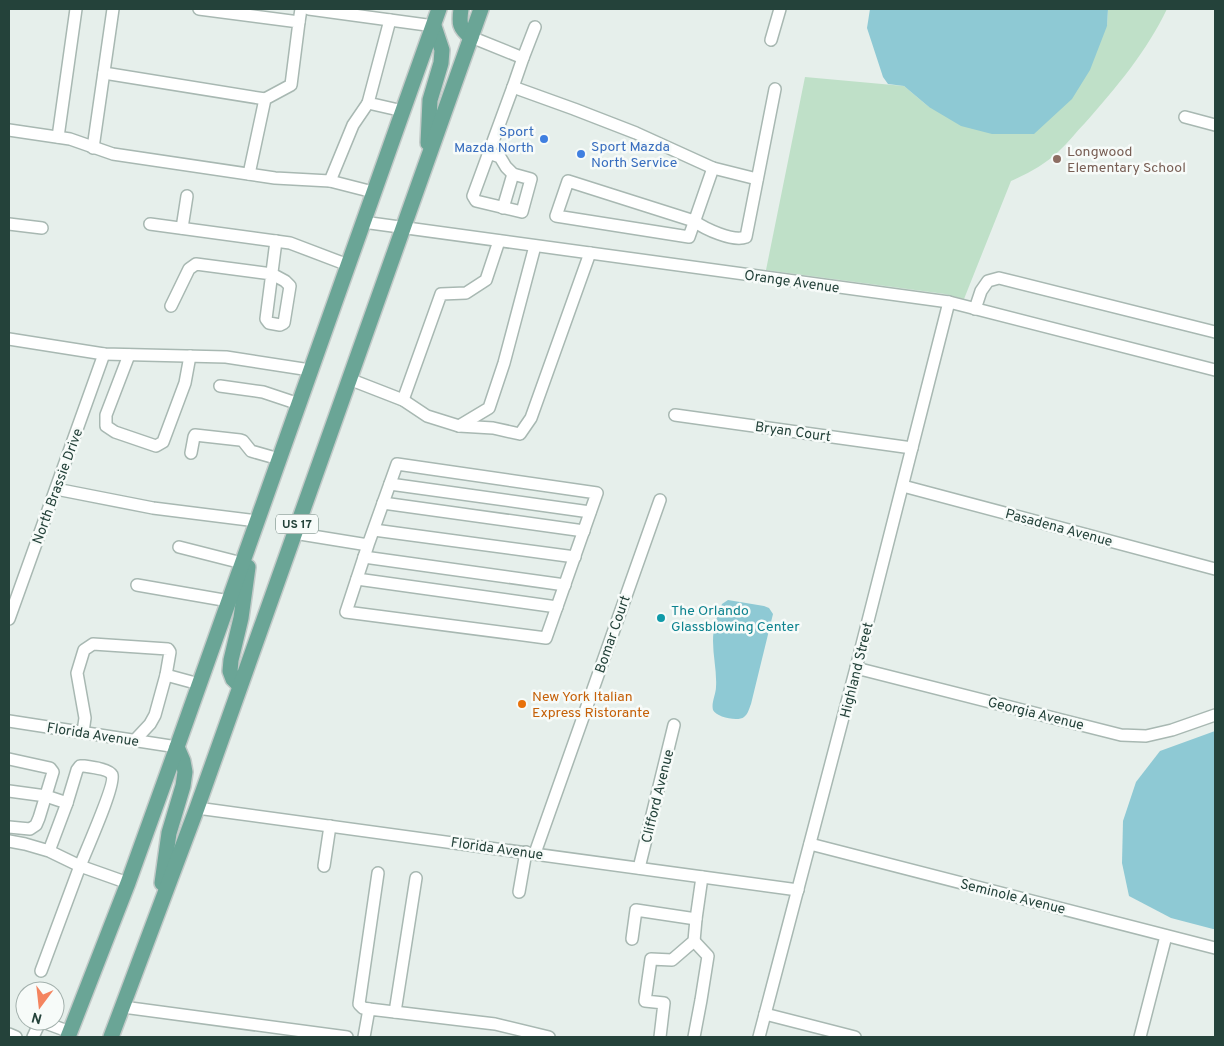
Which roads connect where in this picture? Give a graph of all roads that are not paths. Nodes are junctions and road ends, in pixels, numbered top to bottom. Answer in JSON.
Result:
{"nodes":[{"id":1,"x":76,"y":9,"type":"edge"},
{"id":2,"x":113,"y":9,"type":"edge"},
{"id":3,"x":199,"y":9,"type":"edge"},
{"id":4,"x":301,"y":9,"type":"edge"},
{"id":5,"x":309,"y":9,"type":"edge"},
{"id":6,"x":440,"y":9,"type":"edge"},
{"id":7,"x":461,"y":9,"type":"edge"},
{"id":8,"x":481,"y":9,"type":"edge"},
{"id":9,"x":780,"y":9,"type":"edge"},
{"id":10,"x":390,"y":20,"type":"junction"},
{"id":11,"x":299,"y":22,"type":"junction"},
{"id":12,"x":434,"y":26,"type":"junction"},
{"id":13,"x":535,"y":27,"type":"dead end"},
{"id":14,"x":471,"y":37,"type":"junction"},
{"id":15,"x":771,"y":40,"type":"dead end"},
{"id":16,"x":523,"y":58,"type":"junction"},
{"id":17,"x":104,"y":73,"type":"junction"},
{"id":18,"x":513,"y":87,"type":"junction"},
{"id":19,"x":775,"y":89,"type":"dead end"},
{"id":20,"x":265,"y":98,"type":"junction"},
{"id":21,"x":368,"y":104,"type":"junction"},
{"id":22,"x":403,"y":111,"type":"junction"},
{"id":23,"x":1185,"y":117,"type":"dead end"},
{"id":24,"x":1215,"y":125,"type":"edge"},
{"id":25,"x":9,"y":130,"type":"edge"},
{"id":26,"x":58,"y":137,"type":"junction"},
{"id":27,"x":93,"y":148,"type":"junction"},
{"id":28,"x":489,"y":153,"type":"junction"},
{"id":29,"x":427,"y":159,"type":"junction"},
{"id":30,"x":713,"y":168,"type":"junction"},
{"id":31,"x":250,"y":174,"type":"junction"},
{"id":32,"x":513,"y":174,"type":"junction"},
{"id":33,"x":757,"y":179,"type":"junction"},
{"id":34,"x":330,"y":181,"type":"junction"},
{"id":35,"x":374,"y":192,"type":"junction"},
{"id":36,"x":187,"y":196,"type":"dead end"},
{"id":37,"x":503,"y":208,"type":"junction"},
{"id":38,"x":694,"y":221,"type":"junction"},
{"id":39,"x":363,"y":222,"type":"junction"},
{"id":40,"x":9,"y":224,"type":"edge"},
{"id":41,"x":150,"y":224,"type":"dead end"},
{"id":42,"x":42,"y":228,"type":"dead end"},
{"id":43,"x":182,"y":228,"type":"junction"},
{"id":44,"x":402,"y":228,"type":"junction"},
{"id":45,"x":276,"y":241,"type":"junction"},
{"id":46,"x":499,"y":241,"type":"junction"},
{"id":47,"x":535,"y":246,"type":"junction"},
{"id":48,"x":590,"y":253,"type":"junction"},
{"id":49,"x":348,"y":265,"type":"junction"},
{"id":50,"x":948,"y":302,"type":"junction"},
{"id":51,"x":171,"y":306,"type":"dead end"},
{"id":52,"x":975,"y":309,"type":"junction"},
{"id":53,"x":1215,"y":332,"type":"edge"},
{"id":54,"x":9,"y":340,"type":"edge"},
{"id":55,"x":104,"y":354,"type":"junction"},
{"id":56,"x":130,"y":355,"type":"junction"},
{"id":57,"x":190,"y":356,"type":"junction"},
{"id":58,"x":310,"y":370,"type":"junction"},
{"id":59,"x":1215,"y":370,"type":"edge"},
{"id":60,"x":349,"y":379,"type":"junction"},
{"id":61,"x":220,"y":386,"type":"dead end"},
{"id":62,"x":403,"y":400,"type":"junction"},
{"id":63,"x":298,"y":404,"type":"junction"},
{"id":64,"x":675,"y":415,"type":"dead end"},
{"id":65,"x":459,"y":426,"type":"junction"},
{"id":66,"x":912,"y":448,"type":"junction"},
{"id":67,"x":191,"y":453,"type":"dead end"},
{"id":68,"x":279,"y":459,"type":"junction"},
{"id":69,"x":390,"y":484,"type":"junction"},
{"id":70,"x":903,"y":486,"type":"junction"},
{"id":71,"x":56,"y":489,"type":"junction"},
{"id":72,"x":660,"y":500,"type":"dead end"},
{"id":73,"x":383,"y":503,"type":"junction"},
{"id":74,"x":590,"y":512,"type":"junction"},
{"id":75,"x":255,"y":526,"type":"junction"},
{"id":76,"x":374,"y":530,"type":"junction"},
{"id":77,"x":584,"y":530,"type":"junction"},
{"id":78,"x":294,"y":533,"type":"junction"},
{"id":79,"x":368,"y":545,"type":"junction"},
{"id":80,"x":179,"y":547,"type":"dead end"},
{"id":81,"x":364,"y":557,"type":"junction"},
{"id":82,"x":575,"y":557,"type":"junction"},
{"id":83,"x":242,"y":563,"type":"junction"},
{"id":84,"x":1215,"y":569,"type":"edge"},
{"id":85,"x":357,"y":579,"type":"junction"},
{"id":86,"x":137,"y":584,"type":"dead end"},
{"id":87,"x":565,"y":585,"type":"junction"},
{"id":88,"x":229,"y":600,"type":"junction"},
{"id":89,"x":557,"y":607,"type":"junction"},
{"id":90,"x":9,"y":618,"type":"edge"},
{"id":91,"x":856,"y":668,"type":"junction"},
{"id":92,"x":166,"y":675,"type":"junction"},
{"id":93,"x":199,"y":684,"type":"junction"},
{"id":94,"x":240,"y":686,"type":"junction"},
{"id":95,"x":1215,"y":715,"type":"edge"},
{"id":96,"x":9,"y":721,"type":"edge"},
{"id":97,"x":674,"y":725,"type":"dead end"},
{"id":98,"x":83,"y":732,"type":"junction"},
{"id":99,"x":135,"y":740,"type":"junction"},
{"id":100,"x":177,"y":747,"type":"junction"},
{"id":101,"x":9,"y":759,"type":"edge"},
{"id":102,"x":9,"y":791,"type":"edge"},
{"id":103,"x":46,"y":796,"type":"junction"},
{"id":104,"x":67,"y":802,"type":"junction"},
{"id":105,"x":197,"y":808,"type":"junction"},
{"id":106,"x":330,"y":826,"type":"junction"},
{"id":107,"x":9,"y":827,"type":"edge"},
{"id":108,"x":9,"y":841,"type":"edge"},
{"id":109,"x":810,"y":844,"type":"junction"},
{"id":110,"x":49,"y":851,"type":"junction"},
{"id":111,"x":530,"y":853,"type":"junction"},
{"id":112,"x":80,"y":866,"type":"junction"},
{"id":113,"x":324,"y":866,"type":"dead end"},
{"id":114,"x":639,"y":868,"type":"junction"},
{"id":115,"x":378,"y":873,"type":"dead end"},
{"id":116,"x":702,"y":877,"type":"junction"},
{"id":117,"x":416,"y":878,"type":"dead end"},
{"id":118,"x":128,"y":883,"type":"junction"},
{"id":119,"x":798,"y":890,"type":"junction"},
{"id":120,"x":518,"y":892,"type":"dead end"},
{"id":121,"x":158,"y":911,"type":"junction"},
{"id":122,"x":696,"y":918,"type":"junction"},
{"id":123,"x":1166,"y":936,"type":"junction"},
{"id":124,"x":632,"y":939,"type":"dead end"},
{"id":125,"x":694,"y":941,"type":"junction"},
{"id":126,"x":1215,"y":948,"type":"edge"},
{"id":127,"x":41,"y":971,"type":"dead end"},
{"id":128,"x":123,"y":1007,"type":"junction"},
{"id":129,"x":369,"y":1009,"type":"junction"},
{"id":130,"x":395,"y":1012,"type":"junction"},
{"id":131,"x":765,"y":1014,"type":"junction"},
{"id":132,"x":9,"y":1034,"type":"edge"},
{"id":133,"x":69,"y":1035,"type":"edge"},
{"id":134,"x":16,"y":1037,"type":"edge"},
{"id":135,"x":33,"y":1037,"type":"edge"},
{"id":136,"x":111,"y":1037,"type":"edge"},
{"id":137,"x":347,"y":1037,"type":"edge"},
{"id":138,"x":364,"y":1037,"type":"edge"},
{"id":139,"x":548,"y":1037,"type":"edge"},
{"id":140,"x":660,"y":1037,"type":"edge"},
{"id":141,"x":694,"y":1037,"type":"edge"},
{"id":142,"x":759,"y":1037,"type":"edge"},
{"id":143,"x":855,"y":1037,"type":"edge"},
{"id":144,"x":1140,"y":1037,"type":"edge"}],
"edges":[{"from":1,"to":26,"type":"street"},
{"from":2,"to":17,"type":"street"},
{"from":3,"to":11,"type":"street"},
{"from":4,"to":11,"type":"street"},
{"from":5,"to":10,"type":"street"},
{"from":6,"to":12,"type":"main road","number":"US 17"},
{"from":7,"to":14,"type":"main road"},
{"from":8,"to":14,"type":"main road","number":"US 17"},
{"from":9,"to":15,"type":"street"},
{"from":10,"to":12,"type":"street"},
{"from":10,"to":21,"type":"street"},
{"from":11,"to":20,"type":"street"},
{"from":12,"to":22,"type":"main road","number":"US 17"},
{"from":12,"to":29,"type":"main road"},
{"from":13,"to":16,"type":"street"},
{"from":14,"to":16,"type":"street"},
{"from":14,"to":29,"type":"main road","number":"US 17"},
{"from":16,"to":18,"type":"street"},
{"from":17,"to":20,"type":"street"},
{"from":17,"to":27,"type":"street"},
{"from":18,"to":28,"type":"street"},
{"from":18,"to":30,"type":"street"},
{"from":19,"to":33,"type":"street"},
{"from":20,"to":31,"type":"street"},
{"from":21,"to":22,"type":"street"},
{"from":21,"to":34,"type":"street"},
{"from":22,"to":35,"type":"main road","number":"US 17"},
{"from":23,"to":24,"type":"street"},
{"from":25,"to":26,"type":"street"},
{"from":26,"to":27,"type":"street"},
{"from":27,"to":31,"type":"street"},
{"from":28,"to":32,"type":"street"},
{"from":28,"to":37,"type":"street"},
{"from":29,"to":44,"type":"main road","number":"US 17"},
{"from":30,"to":33,"type":"street"},
{"from":30,"to":38,"type":"street"},
{"from":31,"to":34,"type":"street"},
{"from":32,"to":37,"type":"street"},
{"from":32,"to":37,"type":"street"},
{"from":33,"to":38,"type":"street"},
{"from":34,"to":35,"type":"street"},
{"from":35,"to":39,"type":"main road","number":"US 17"},
{"from":36,"to":43,"type":"street"},
{"from":38,"to":38,"type":"street"},
{"from":39,"to":44,"type":"street","name":"Orange Avenue"},
{"from":39,"to":49,"type":"main road","number":"US 17"},
{"from":40,"to":42,"type":"street"},
{"from":41,"to":43,"type":"street"},
{"from":43,"to":45,"type":"street"},
{"from":44,"to":46,"type":"street","name":"Orange Avenue"},
{"from":44,"to":60,"type":"main road","number":"US 17"},
{"from":45,"to":49,"type":"street"},
{"from":45,"to":51,"type":"street"},
{"from":46,"to":47,"type":"street","name":"Orange Avenue"},
{"from":46,"to":62,"type":"street"},
{"from":47,"to":48,"type":"street","name":"Orange Avenue"},
{"from":47,"to":65,"type":"street"},
{"from":48,"to":50,"type":"street","name":"Orange Avenue"},
{"from":48,"to":65,"type":"street"},
{"from":49,"to":58,"type":"main road","number":"US 17"},
{"from":50,"to":52,"type":"street","name":"Orange Avenue"},
{"from":50,"to":66,"type":"street","name":"Highland Street"},
{"from":52,"to":53,"type":"street"},
{"from":52,"to":59,"type":"street","name":"Orange Avenue"},
{"from":54,"to":55,"type":"street"},
{"from":55,"to":56,"type":"street"},
{"from":55,"to":71,"type":"street","name":"North Brassie Drive"},
{"from":56,"to":57,"type":"street"},
{"from":56,"to":57,"type":"street"},
{"from":57,"to":58,"type":"street"},
{"from":58,"to":63,"type":"main road","number":"US 17"},
{"from":60,"to":62,"type":"street"},
{"from":60,"to":78,"type":"main road","number":"US 17"},
{"from":61,"to":63,"type":"street"},
{"from":62,"to":65,"type":"street"},
{"from":63,"to":68,"type":"main road","number":"US 17"},
{"from":64,"to":66,"type":"street","name":"Bryan Court"},
{"from":66,"to":70,"type":"street","name":"Highland Street"},
{"from":67,"to":68,"type":"street"},
{"from":68,"to":75,"type":"main road","number":"US 17"},
{"from":69,"to":73,"type":"street"},
{"from":69,"to":74,"type":"street"},
{"from":69,"to":74,"type":"street"},
{"from":70,"to":84,"type":"street","name":"Pasadena Avenue"},
{"from":70,"to":91,"type":"street","name":"Highland Street"},
{"from":71,"to":75,"type":"street"},
{"from":71,"to":90,"type":"street","name":"North Brassie Drive"},
{"from":72,"to":111,"type":"street","name":"Bomar Court"},
{"from":73,"to":76,"type":"street"},
{"from":73,"to":77,"type":"street"},
{"from":74,"to":77,"type":"street"},
{"from":75,"to":83,"type":"main road","number":"US 17"},
{"from":75,"to":94,"type":"main road"},
{"from":76,"to":79,"type":"street"},
{"from":76,"to":82,"type":"street"},
{"from":77,"to":82,"type":"street"},
{"from":78,"to":79,"type":"street"},
{"from":78,"to":94,"type":"main road","number":"US 17"},
{"from":79,"to":81,"type":"street"},
{"from":80,"to":83,"type":"street"},
{"from":81,"to":85,"type":"street"},
{"from":81,"to":87,"type":"street"},
{"from":82,"to":87,"type":"street"},
{"from":83,"to":88,"type":"main road","number":"US 17"},
{"from":85,"to":89,"type":"street"},
{"from":85,"to":89,"type":"street"},
{"from":86,"to":88,"type":"street"},
{"from":87,"to":89,"type":"street"},
{"from":88,"to":93,"type":"main road","number":"US 17"},
{"from":91,"to":95,"type":"street","name":"Georgia Avenue"},
{"from":91,"to":109,"type":"street","name":"Highland Street"},
{"from":92,"to":93,"type":"street"},
{"from":92,"to":98,"type":"street"},
{"from":92,"to":99,"type":"street"},
{"from":93,"to":100,"type":"main road","number":"US 17"},
{"from":94,"to":105,"type":"main road","number":"US 17"},
{"from":96,"to":98,"type":"street","name":"Florida Avenue"},
{"from":97,"to":114,"type":"street","name":"Clifford Avenue"},
{"from":98,"to":99,"type":"street","name":"Florida Avenue"},
{"from":99,"to":100,"type":"street","name":"Florida Avenue"},
{"from":100,"to":118,"type":"main road","number":"US 17"},
{"from":100,"to":121,"type":"main road"},
{"from":101,"to":103,"type":"street"},
{"from":102,"to":103,"type":"street"},
{"from":103,"to":104,"type":"street"},
{"from":103,"to":107,"type":"street"},
{"from":104,"to":110,"type":"street"},
{"from":104,"to":112,"type":"street"},
{"from":105,"to":106,"type":"street","name":"Florida Avenue"},
{"from":105,"to":121,"type":"main road","number":"US 17"},
{"from":106,"to":111,"type":"street","name":"Florida Avenue"},
{"from":106,"to":113,"type":"street"},
{"from":108,"to":110,"type":"street"},
{"from":109,"to":119,"type":"street","name":"Highland Street"},
{"from":109,"to":123,"type":"street","name":"Seminole Avenue"},
{"from":110,"to":112,"type":"street"},
{"from":111,"to":114,"type":"street","name":"Florida Avenue"},
{"from":111,"to":120,"type":"street","name":"Bomar Court"},
{"from":112,"to":118,"type":"street"},
{"from":112,"to":127,"type":"street"},
{"from":114,"to":116,"type":"street","name":"Florida Avenue"},
{"from":115,"to":129,"type":"street"},
{"from":116,"to":119,"type":"street","name":"Florida Avenue"},
{"from":116,"to":122,"type":"street"},
{"from":117,"to":130,"type":"street"},
{"from":118,"to":133,"type":"main road","number":"US 17"},
{"from":119,"to":131,"type":"street","name":"Highland Street"},
{"from":121,"to":128,"type":"main road","number":"US 17"},
{"from":122,"to":124,"type":"street"},
{"from":122,"to":125,"type":"street"},
{"from":123,"to":126,"type":"street","name":"Seminole Avenue"},
{"from":123,"to":144,"type":"street"},
{"from":125,"to":140,"type":"street"},
{"from":125,"to":141,"type":"street"},
{"from":128,"to":136,"type":"main road","number":"US 17"},
{"from":128,"to":137,"type":"street"},
{"from":129,"to":130,"type":"street"},
{"from":129,"to":138,"type":"street"},
{"from":130,"to":139,"type":"street"},
{"from":131,"to":142,"type":"street","name":"Highland Street"},
{"from":131,"to":143,"type":"street"},
{"from":132,"to":134,"type":"street"},
{"from":133,"to":135,"type":"street"}]}
